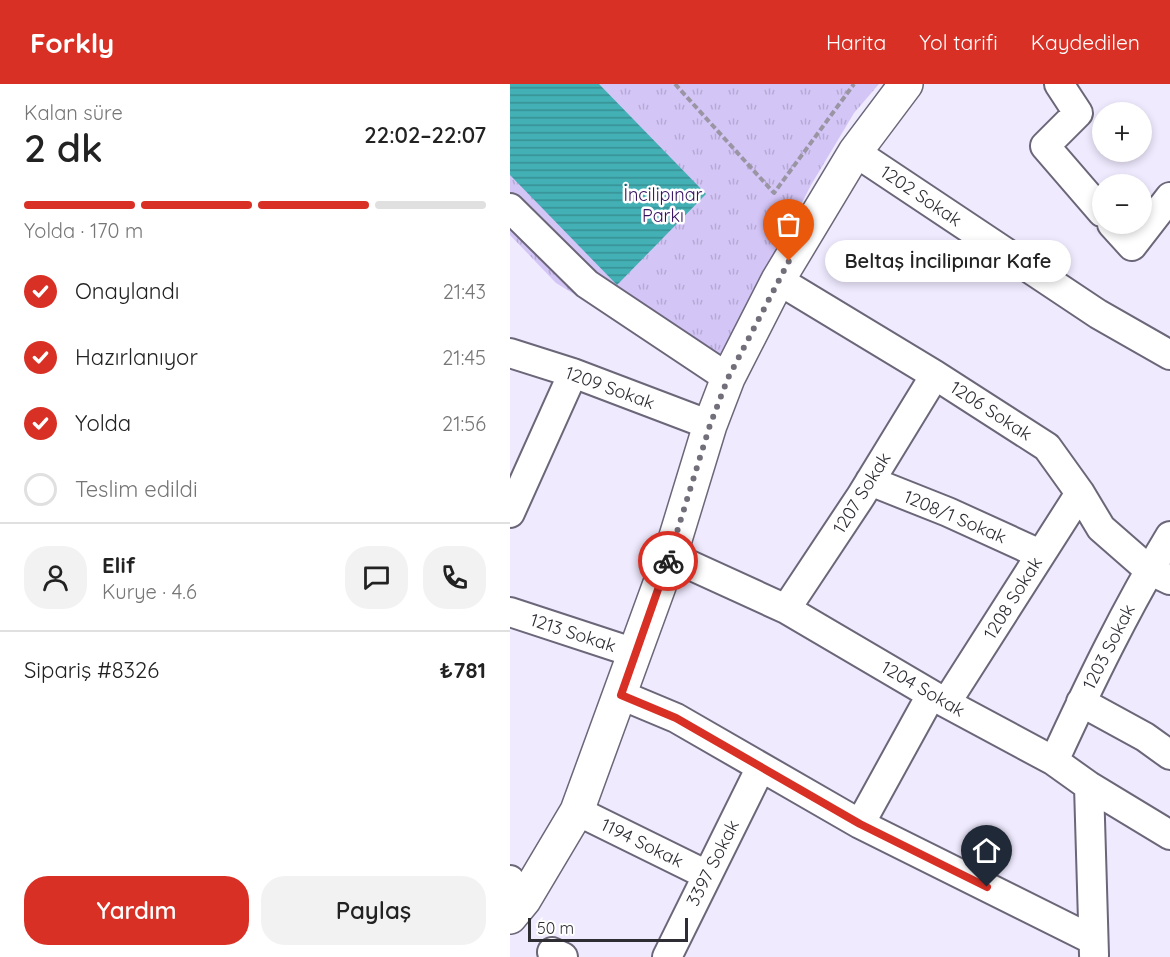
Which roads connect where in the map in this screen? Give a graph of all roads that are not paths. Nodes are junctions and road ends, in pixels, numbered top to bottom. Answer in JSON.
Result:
{"nodes":[{"id":1,"x":906,"y":84,"type":"edge"},
{"id":2,"x":1059,"y":84,"type":"edge"},
{"id":3,"x":855,"y":152,"type":"junction"},
{"id":4,"x":1170,"y":197,"type":"edge"},
{"id":5,"x":1092,"y":200,"type":"edge"},
{"id":6,"x":510,"y":208,"type":"edge"},
{"id":7,"x":1152,"y":220,"type":"edge"},
{"id":8,"x":1121,"y":234,"type":"edge"},
{"id":9,"x":1141,"y":234,"type":"edge"},
{"id":10,"x":778,"y":279,"type":"junction"},
{"id":11,"x":510,"y":353,"type":"edge"},
{"id":12,"x":1170,"y":355,"type":"edge"},
{"id":13,"x":573,"y":373,"type":"junction"},
{"id":14,"x":935,"y":375,"type":"junction"},
{"id":15,"x":728,"y":378,"type":"junction"},
{"id":16,"x":710,"y":425,"type":"junction"},
{"id":17,"x":870,"y":481,"type":"junction"},
{"id":18,"x":1080,"y":492,"type":"junction"},
{"id":19,"x":510,"y":513,"type":"edge"},
{"id":20,"x":1170,"y":536,"type":"edge"},
{"id":21,"x":1040,"y":554,"type":"junction"},
{"id":22,"x":670,"y":556,"type":"junction"},
{"id":23,"x":1160,"y":575,"type":"edge"},
{"id":24,"x":786,"y":609,"type":"junction"},
{"id":25,"x":510,"y":612,"type":"edge"},
{"id":26,"x":635,"y":653,"type":"junction"},
{"id":27,"x":621,"y":695,"type":"junction"},
{"id":28,"x":939,"y":699,"type":"junction"},
{"id":29,"x":1081,"y":702,"type":"junction"},
{"id":30,"x":1170,"y":755,"type":"edge"},
{"id":31,"x":1054,"y":761,"type":"junction"},
{"id":32,"x":760,"y":769,"type":"junction"},
{"id":33,"x":1089,"y":786,"type":"junction"},
{"id":34,"x":577,"y":811,"type":"junction"},
{"id":35,"x":860,"y":824,"type":"junction"},
{"id":36,"x":1170,"y":835,"type":"edge"},
{"id":37,"x":707,"y":875,"type":"junction"},
{"id":38,"x":515,"y":899,"type":"edge"},
{"id":39,"x":1094,"y":948,"type":"edge"},
{"id":40,"x":667,"y":957,"type":"edge"}],
"edges":[{"from":1,"to":3,"type":"main road"},
{"from":2,"to":5,"type":"street"},
{"from":3,"to":10,"type":"main road"},
{"from":3,"to":12,"type":"street","name":"1202 Sokak"},
{"from":4,"to":7,"type":"street"},
{"from":6,"to":15,"type":"street"},
{"from":8,"to":9,"type":"street"},
{"from":10,"to":14,"type":"street","name":"1206 Sokak"},
{"from":10,"to":15,"type":"main road"},
{"from":11,"to":13,"type":"street","name":"1209 Sokak"},
{"from":13,"to":16,"type":"street","name":"1209 Sokak"},
{"from":13,"to":19,"type":"street"},
{"from":14,"to":17,"type":"street","name":"1207 Sokak"},
{"from":14,"to":18,"type":"street","name":"1206 Sokak"},
{"from":15,"to":16,"type":"main road"},
{"from":16,"to":22,"type":"main road"},
{"from":17,"to":21,"type":"street","name":"1208/1 Sokak"},
{"from":17,"to":24,"type":"street","name":"1207 Sokak"},
{"from":18,"to":21,"type":"street","name":"1208 Sokak"},
{"from":18,"to":23,"type":"street","name":"1206 Sokak"},
{"from":20,"to":23,"type":"street","name":"1203 Sokak"},
{"from":21,"to":28,"type":"street","name":"1208 Sokak"},
{"from":22,"to":24,"type":"street","name":"1204 Sokak"},
{"from":22,"to":26,"type":"main road"},
{"from":23,"to":29,"type":"street","name":"1203 Sokak"},
{"from":24,"to":28,"type":"street","name":"1204 Sokak"},
{"from":25,"to":26,"type":"street","name":"1213 Sokak"},
{"from":26,"to":27,"type":"main road"},
{"from":27,"to":32,"type":"street"},
{"from":27,"to":34,"type":"main road"},
{"from":28,"to":31,"type":"street","name":"1204 Sokak"},
{"from":28,"to":35,"type":"street","name":"1208 Sokak"},
{"from":29,"to":30,"type":"street"},
{"from":29,"to":31,"type":"street","name":"1203 Sokak"},
{"from":31,"to":33,"type":"street","name":"1204 Sokak"},
{"from":32,"to":35,"type":"street"},
{"from":32,"to":37,"type":"street","name":"3397 Sokak"},
{"from":33,"to":36,"type":"street","name":"1204 Sokak"},
{"from":33,"to":39,"type":"street"},
{"from":34,"to":37,"type":"street","name":"1194 Sokak"},
{"from":34,"to":38,"type":"main road"},
{"from":35,"to":39,"type":"street"},
{"from":37,"to":40,"type":"street","name":"3397 Sokak"}]}
